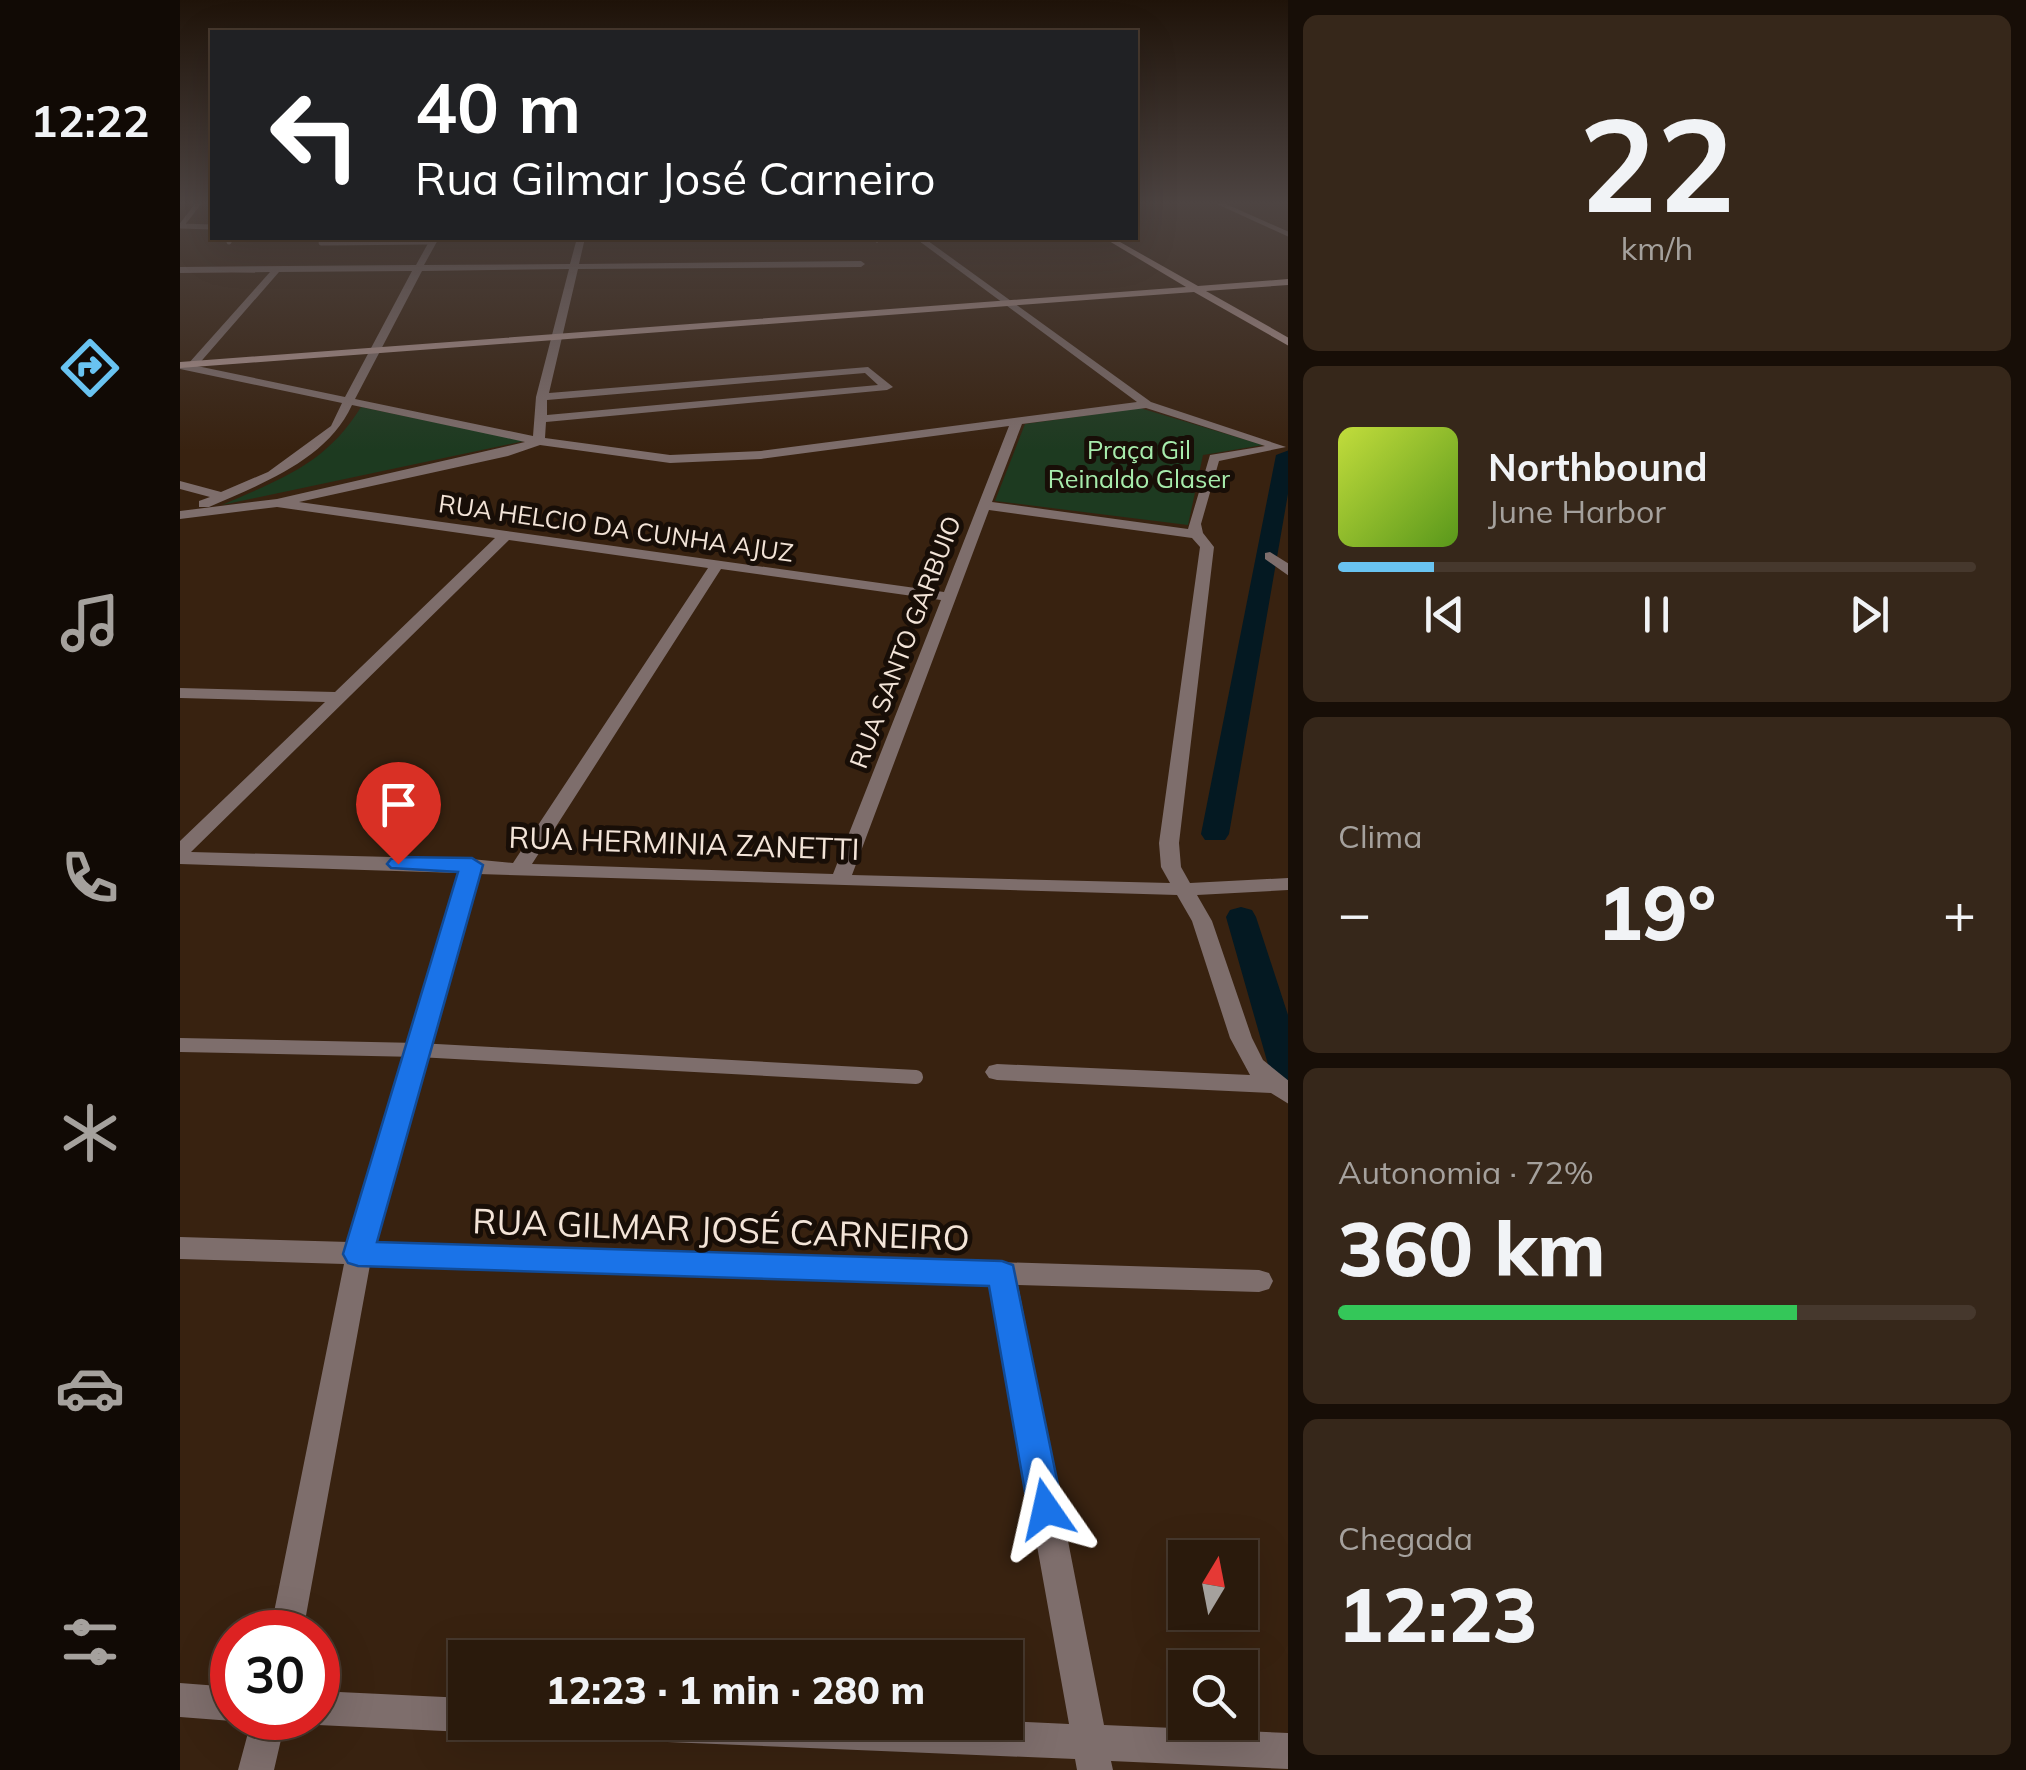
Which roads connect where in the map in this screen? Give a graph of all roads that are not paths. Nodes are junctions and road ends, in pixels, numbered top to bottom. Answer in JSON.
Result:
{"nodes":[{"id":1,"x":260,"y":287,"type":"edge"},
{"id":2,"x":408,"y":287,"type":"edge"},
{"id":3,"x":567,"y":287,"type":"edge"},
{"id":4,"x":983,"y":287,"type":"edge"},
{"id":5,"x":1192,"y":287,"type":"edge"},
{"id":6,"x":1228,"y":287,"type":"edge"},
{"id":7,"x":1196,"y":289,"type":"junction"},
{"id":8,"x":1006,"y":304,"type":"junction"},
{"id":9,"x":554,"y":338,"type":"junction"},
{"id":10,"x":1288,"y":342,"type":"edge"},
{"id":11,"x":372,"y":352,"type":"junction"},
{"id":12,"x":184,"y":365,"type":"edge"},
{"id":13,"x":542,"y":397,"type":"junction"},
{"id":14,"x":348,"y":400,"type":"junction"},
{"id":15,"x":1147,"y":404,"type":"junction"},
{"id":16,"x":543,"y":419,"type":"junction"},
{"id":17,"x":1016,"y":421,"type":"junction"},
{"id":18,"x":539,"y":441,"type":"junction"},
{"id":19,"x":1284,"y":448,"type":"edge"},
{"id":20,"x":180,"y":486,"type":"edge"},
{"id":21,"x":222,"y":496,"type":"junction"},
{"id":22,"x":277,"y":503,"type":"junction"},
{"id":23,"x":984,"y":506,"type":"junction"},
{"id":24,"x":182,"y":514,"type":"edge"},
{"id":25,"x":1196,"y":534,"type":"junction"},
{"id":26,"x":506,"y":535,"type":"junction"},
{"id":27,"x":1270,"y":556,"type":"dead end"},
{"id":28,"x":717,"y":565,"type":"junction"},
{"id":29,"x":1288,"y":572,"type":"edge"},
{"id":30,"x":950,"y":597,"type":"junction"},
{"id":31,"x":180,"y":694,"type":"edge"},
{"id":32,"x":342,"y":697,"type":"junction"},
{"id":33,"x":180,"y":855,"type":"edge"},
{"id":34,"x":472,"y":865,"type":"junction"},
{"id":35,"x":520,"y":866,"type":"junction"},
{"id":36,"x":840,"y":881,"type":"junction"},
{"id":37,"x":1288,"y":884,"type":"edge"},
{"id":38,"x":1184,"y":888,"type":"junction"},
{"id":39,"x":180,"y":1046,"type":"edge"},
{"id":40,"x":418,"y":1050,"type":"junction"},
{"id":41,"x":997,"y":1072,"type":"dead end"},
{"id":42,"x":916,"y":1076,"type":"dead end"},
{"id":43,"x":1281,"y":1090,"type":"edge"},
{"id":44,"x":180,"y":1248,"type":"edge"},
{"id":45,"x":358,"y":1254,"type":"junction"},
{"id":46,"x":1002,"y":1274,"type":"junction"},
{"id":47,"x":1259,"y":1280,"type":"dead end"},
{"id":48,"x":290,"y":1610,"type":"edge"},
{"id":49,"x":180,"y":1700,"type":"edge"},
{"id":50,"x":210,"y":1702,"type":"edge"},
{"id":51,"x":340,"y":1709,"type":"edge"},
{"id":52,"x":448,"y":1714,"type":"edge"},
{"id":53,"x":264,"y":1740,"type":"edge"},
{"id":54,"x":862,"y":1740,"type":"edge"},
{"id":55,"x":1288,"y":1751,"type":"edge"},
{"id":56,"x":1092,"y":1757,"type":"edge"},
{"id":57,"x":256,"y":1770,"type":"edge"}],
"edges":[{"from":1,"to":12,"type":"street"},
{"from":2,"to":11,"type":"street"},
{"from":3,"to":9,"type":"street"},
{"from":4,"to":8,"type":"street"},
{"from":5,"to":7,"type":"street"},
{"from":6,"to":7,"type":"street"},
{"from":7,"to":8,"type":"street"},
{"from":7,"to":10,"type":"street"},
{"from":8,"to":9,"type":"street"},
{"from":8,"to":15,"type":"street"},
{"from":9,"to":11,"type":"street"},
{"from":9,"to":13,"type":"street"},
{"from":11,"to":12,"type":"street"},
{"from":11,"to":14,"type":"street"},
{"from":12,"to":14,"type":"street"},
{"from":13,"to":16,"type":"street"},
{"from":13,"to":16,"type":"street"},
{"from":14,"to":18,"type":"street"},
{"from":14,"to":21,"type":"street"},
{"from":15,"to":17,"type":"street"},
{"from":15,"to":19,"type":"street"},
{"from":16,"to":18,"type":"street"},
{"from":17,"to":18,"type":"street"},
{"from":17,"to":23,"type":"street","name":"RUA SANTO GARBUIO"},
{"from":18,"to":22,"type":"street"},
{"from":19,"to":25,"type":"street"},
{"from":20,"to":21,"type":"street"},
{"from":21,"to":24,"type":"street"},
{"from":22,"to":24,"type":"street"},
{"from":22,"to":26,"type":"street","name":"RUA HELCIO DA CUNHA AJUZ"},
{"from":23,"to":25,"type":"street"},
{"from":23,"to":30,"type":"street","name":"RUA SANTO GARBUIO"},
{"from":25,"to":38,"type":"street"},
{"from":26,"to":28,"type":"street","name":"RUA HELCIO DA CUNHA AJUZ"},
{"from":26,"to":32,"type":"street"},
{"from":27,"to":29,"type":"street"},
{"from":28,"to":30,"type":"street","name":"RUA HELCIO DA CUNHA AJUZ"},
{"from":28,"to":35,"type":"street"},
{"from":30,"to":36,"type":"street","name":"RUA SANTO GARBUIO"},
{"from":31,"to":32,"type":"street"},
{"from":32,"to":33,"type":"street"},
{"from":33,"to":34,"type":"street","name":"RUA HERMINIA ZANETTI"},
{"from":34,"to":35,"type":"street","name":"RUA HERMINIA ZANETTI"},
{"from":34,"to":40,"type":"street"},
{"from":35,"to":36,"type":"street","name":"RUA HERMINIA ZANETTI"},
{"from":36,"to":38,"type":"street","name":"RUA HERMINIA ZANETTI"},
{"from":37,"to":38,"type":"street","name":"RUA HERMINIA ZANETTI"},
{"from":38,"to":43,"type":"street"},
{"from":39,"to":40,"type":"lane"},
{"from":40,"to":42,"type":"lane"},
{"from":40,"to":45,"type":"street"},
{"from":41,"to":43,"type":"street"},
{"from":44,"to":45,"type":"street","name":"RUA GILMAR JOSÉ CARNEIRO"},
{"from":45,"to":46,"type":"street","name":"RUA GILMAR JOSÉ CARNEIRO"},
{"from":45,"to":48,"type":"street"},
{"from":46,"to":47,"type":"street","name":"RUA GILMAR JOSÉ CARNEIRO"},
{"from":46,"to":56,"type":"street"},
{"from":49,"to":50,"type":"street"},
{"from":51,"to":52,"type":"street"},
{"from":53,"to":57,"type":"street"},
{"from":54,"to":56,"type":"street"},
{"from":55,"to":56,"type":"street"}]}
